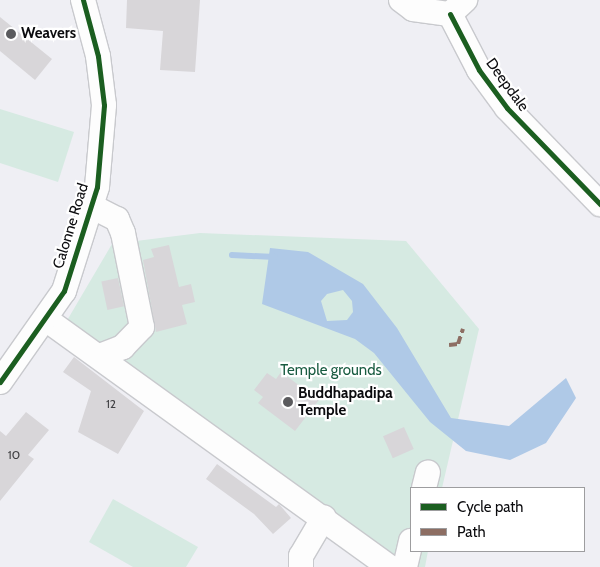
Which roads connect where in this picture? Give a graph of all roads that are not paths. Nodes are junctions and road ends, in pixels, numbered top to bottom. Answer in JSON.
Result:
{"nodes":[{"id":1,"x":83,"y":0,"type":"edge"},
{"id":2,"x":401,"y":0,"type":"edge"},
{"id":3,"x":458,"y":7,"type":"edge"},
{"id":4,"x":600,"y":204,"type":"edge"},
{"id":5,"x":93,"y":208,"type":"junction"},
{"id":6,"x":47,"y":320,"type":"junction"},
{"id":7,"x":102,"y":355,"type":"junction"},
{"id":8,"x":0,"y":382,"type":"edge"},
{"id":9,"x":324,"y":517,"type":"junction"},
{"id":10,"x":410,"y":546,"type":"edge"},
{"id":11,"x":301,"y":567,"type":"edge"},
{"id":12,"x":390,"y":567,"type":"edge"},
{"id":13,"x":405,"y":567,"type":"edge"}],
"edges":[{"from":1,"to":5,"type":"street","name":"Calonne Road"},
{"from":2,"to":3,"type":"street","name":"Deepdale"},
{"from":3,"to":4,"type":"street","name":"Deepdale"},
{"from":5,"to":6,"type":"street","name":"Calonne Road"},
{"from":5,"to":7,"type":"street"},
{"from":6,"to":7,"type":"street"},
{"from":6,"to":8,"type":"street","name":"Calonne Road"},
{"from":7,"to":9,"type":"street"},
{"from":9,"to":11,"type":"street"},
{"from":9,"to":12,"type":"street"},
{"from":10,"to":13,"type":"street"}]}
